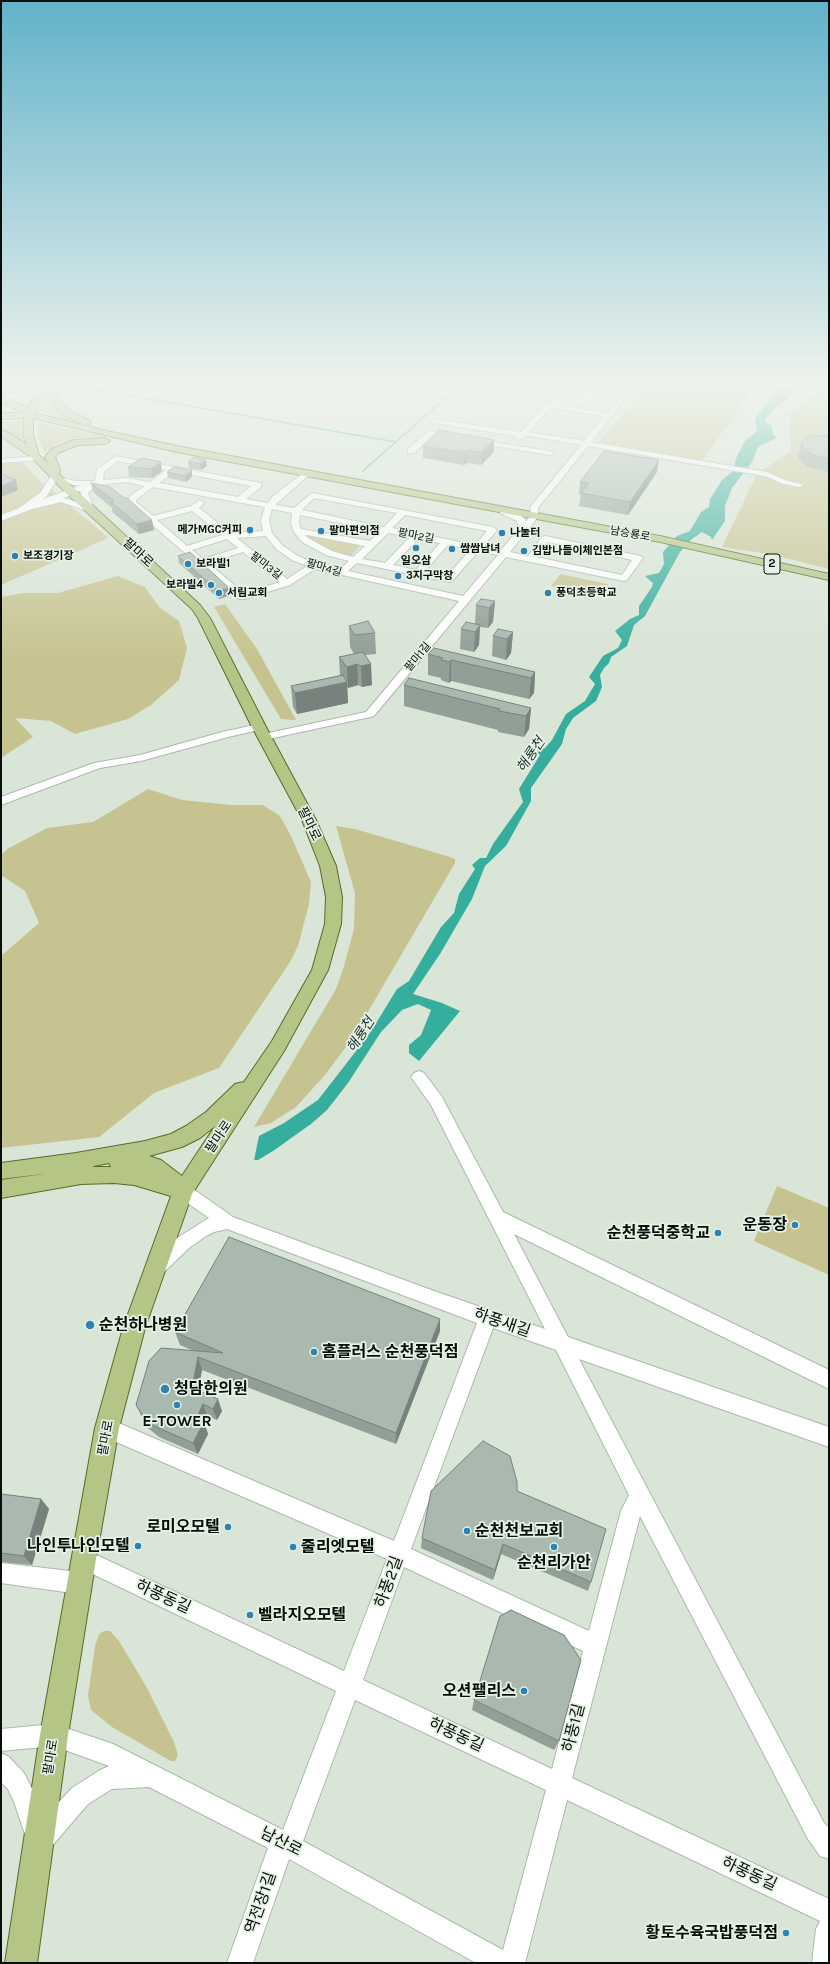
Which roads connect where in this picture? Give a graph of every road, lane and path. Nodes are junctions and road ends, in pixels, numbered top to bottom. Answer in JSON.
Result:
{"nodes":[{"id":1,"x":55,"y":476,"type":"joint"},
{"id":2,"x":57,"y":477,"type":"edge"},
{"id":3,"x":98,"y":477,"type":"edge"},
{"id":4,"x":162,"y":477,"type":"edge"},
{"id":5,"x":214,"y":477,"type":"edge"},
{"id":6,"x":302,"y":477,"type":"edge"},
{"id":7,"x":325,"y":477,"type":"edge"},
{"id":8,"x":559,"y":477,"type":"edge"},
{"id":9,"x":773,"y":477,"type":"edge"},
{"id":10,"x":97,"y":482,"type":"junction"},
{"id":11,"x":153,"y":483,"type":"junction"},
{"id":12,"x":800,"y":485,"type":"dead end"},
{"id":13,"x":70,"y":491,"type":"junction"},
{"id":14,"x":210,"y":494,"type":"junction"},
{"id":15,"x":239,"y":500,"type":"junction"},
{"id":16,"x":269,"y":506,"type":"junction"},
{"id":17,"x":194,"y":508,"type":"junction"},
{"id":18,"x":23,"y":509,"type":"junction"},
{"id":19,"x":90,"y":509,"type":"junction"},
{"id":20,"x":503,"y":511,"type":"junction"},
{"id":21,"x":296,"y":512,"type":"junction"},
{"id":22,"x":403,"y":512,"type":"junction"},
{"id":23,"x":534,"y":516,"type":"junction"},
{"id":24,"x":1,"y":518,"type":"edge"},
{"id":25,"x":152,"y":519,"type":"junction"},
{"id":26,"x":523,"y":529,"type":"junction"},
{"id":27,"x":386,"y":530,"type":"junction"},
{"id":28,"x":298,"y":532,"type":"junction"},
{"id":29,"x":268,"y":533,"type":"junction"},
{"id":30,"x":229,"y":536,"type":"junction"},
{"id":31,"x":416,"y":536,"type":"junction"},
{"id":32,"x":446,"y":542,"type":"junction"},
{"id":33,"x":371,"y":544,"type":"junction"},
{"id":34,"x":477,"y":548,"type":"junction"},
{"id":35,"x":186,"y":549,"type":"junction"},
{"id":36,"x":245,"y":549,"type":"junction"},
{"id":37,"x":504,"y":554,"type":"junction"},
{"id":38,"x":530,"y":559,"type":"junction"},
{"id":39,"x":355,"y":560,"type":"junction"},
{"id":40,"x":201,"y":562,"type":"junction"},
{"id":41,"x":313,"y":566,"type":"junction"},
{"id":42,"x":386,"y":566,"type":"junction"},
{"id":43,"x":419,"y":572,"type":"junction"},
{"id":44,"x":341,"y":573,"type":"junction"},
{"id":45,"x":829,"y":577,"type":"edge"},
{"id":46,"x":287,"y":582,"type":"junction"},
{"id":47,"x":466,"y":600,"type":"junction"},
{"id":48,"x":262,"y":732,"type":"junction"},
{"id":49,"x":1,"y":801,"type":"edge"},
{"id":50,"x":269,"y":1061,"type":"junction"},
{"id":51,"x":419,"y":1076,"type":"dead end"},
{"id":52,"x":76,"y":1161,"type":"junction"},
{"id":53,"x":1,"y":1171,"type":"edge"},
{"id":54,"x":1,"y":1189,"type":"edge"},
{"id":55,"x":183,"y":1191,"type":"junction"},
{"id":56,"x":498,"y":1218,"type":"junction"},
{"id":57,"x":227,"y":1222,"type":"junction"},
{"id":58,"x":154,"y":1270,"type":"junction"},
{"id":59,"x":488,"y":1318,"type":"junction"},
{"id":60,"x":562,"y":1342,"type":"junction"},
{"id":61,"x":829,"y":1380,"type":"edge"},
{"id":62,"x":107,"y":1428,"type":"junction"},
{"id":63,"x":829,"y":1437,"type":"edge"},
{"id":64,"x":640,"y":1495,"type":"junction"},
{"id":65,"x":400,"y":1554,"type":"junction"},
{"id":66,"x":83,"y":1559,"type":"junction"},
{"id":67,"x":1,"y":1573,"type":"edge"},
{"id":68,"x":79,"y":1583,"type":"junction"},
{"id":69,"x":595,"y":1645,"type":"junction"},
{"id":70,"x":351,"y":1686,"type":"junction"},
{"id":71,"x":54,"y":1735,"type":"junction"},
{"id":72,"x":1,"y":1740,"type":"edge"},
{"id":73,"x":1,"y":1765,"type":"edge"},
{"id":74,"x":153,"y":1775,"type":"junction"},
{"id":75,"x":560,"y":1785,"type":"junction"},
{"id":76,"x":38,"y":1843,"type":"junction"},
{"id":77,"x":286,"y":1845,"type":"junction"},
{"id":78,"x":829,"y":1847,"type":"edge"},
{"id":79,"x":829,"y":1912,"type":"edge"},
{"id":80,"x":829,"y":1929,"type":"edge"},
{"id":81,"x":21,"y":1963,"type":"edge"},
{"id":82,"x":240,"y":1963,"type":"edge"},
{"id":83,"x":501,"y":1963,"type":"edge"},
{"id":84,"x":512,"y":1963,"type":"edge"},
{"id":85,"x":825,"y":1963,"type":"edge"}],
"edges":[{"from":1,"to":13,"type":"main road","name":"팔마로"},
{"from":1,"to":18,"type":"street"},
{"from":2,"to":10,"type":"street"},
{"from":3,"to":10,"type":"street"},
{"from":4,"to":11,"type":"street"},
{"from":5,"to":15,"type":"street"},
{"from":6,"to":16,"type":"street"},
{"from":7,"to":20,"type":"main road","name":"남승룡로","number":"2"},
{"from":8,"to":23,"type":"street","name":"팔마1길"},
{"from":9,"to":12,"type":"street"},
{"from":10,"to":11,"type":"street","name":"팔마2길"},
{"from":10,"to":13,"type":"street","name":"팔마2길"},
{"from":10,"to":19,"type":"street"},
{"from":11,"to":14,"type":"street","name":"팔마2길"},
{"from":11,"to":25,"type":"street"},
{"from":13,"to":18,"type":"street","name":"팔마2길"},
{"from":13,"to":19,"type":"main road","name":"팔마로"},
{"from":14,"to":15,"type":"street","name":"팔마2길"},
{"from":14,"to":17,"type":"street"},
{"from":15,"to":16,"type":"street","name":"팔마2길"},
{"from":16,"to":21,"type":"street","name":"팔마2길"},
{"from":16,"to":29,"type":"street"},
{"from":17,"to":25,"type":"street"},
{"from":17,"to":30,"type":"street","name":"팔마3길"},
{"from":18,"to":19,"type":"street"},
{"from":18,"to":24,"type":"street"},
{"from":19,"to":48,"type":"main road","name":"팔마로"},
{"from":20,"to":23,"type":"main road","name":"남승룡로","number":"2"},
{"from":20,"to":26,"type":"street"},
{"from":21,"to":22,"type":"street"},
{"from":21,"to":27,"type":"street","name":"팔마2길"},
{"from":21,"to":28,"type":"street"},
{"from":22,"to":27,"type":"street"},
{"from":22,"to":34,"type":"street"},
{"from":23,"to":26,"type":"street","name":"팔마1길"},
{"from":23,"to":45,"type":"main road","name":"남승룡로","number":"2"},
{"from":25,"to":35,"type":"street"},
{"from":26,"to":37,"type":"street","name":"팔마1길"},
{"from":27,"to":31,"type":"street","name":"팔마2길"},
{"from":27,"to":33,"type":"street"},
{"from":28,"to":33,"type":"street"},
{"from":28,"to":39,"type":"street"},
{"from":29,"to":30,"type":"street"},
{"from":29,"to":41,"type":"street","name":"팔마4길"},
{"from":30,"to":35,"type":"street"},
{"from":30,"to":36,"type":"street","name":"팔마3길"},
{"from":31,"to":32,"type":"street","name":"팔마2길"},
{"from":31,"to":42,"type":"street"},
{"from":32,"to":34,"type":"street","name":"팔마2길"},
{"from":32,"to":43,"type":"street"},
{"from":33,"to":39,"type":"street"},
{"from":34,"to":37,"type":"street","name":"팔마2길"},
{"from":34,"to":43,"type":"street"},
{"from":35,"to":40,"type":"street"},
{"from":36,"to":40,"type":"street","name":"팔마3길"},
{"from":36,"to":46,"type":"street","name":"팔마3길"},
{"from":37,"to":38,"type":"street","name":"팔마2길"},
{"from":37,"to":47,"type":"street","name":"팔마1길"},
{"from":38,"to":38,"type":"street","name":"팔마2길"},
{"from":39,"to":42,"type":"street"},
{"from":39,"to":44,"type":"street"},
{"from":40,"to":46,"type":"street"},
{"from":41,"to":44,"type":"street","name":"팔마4길"},
{"from":41,"to":46,"type":"street"},
{"from":42,"to":43,"type":"street"},
{"from":44,"to":47,"type":"street","name":"팔마4길"},
{"from":47,"to":48,"type":"street","name":"팔마1길"},
{"from":48,"to":49,"type":"street","name":"팔마1길"},
{"from":48,"to":50,"type":"main road","name":"팔마로"},
{"from":50,"to":52,"type":"main road"},
{"from":50,"to":55,"type":"main road","name":"팔마로"},
{"from":51,"to":56,"type":"street"},
{"from":52,"to":53,"type":"main road"},
{"from":52,"to":55,"type":"main road"},
{"from":54,"to":55,"type":"main road"},
{"from":55,"to":57,"type":"street","name":"하풍새길"},
{"from":55,"to":58,"type":"main road","name":"팔마로"},
{"from":56,"to":60,"type":"street"},
{"from":56,"to":61,"type":"street"},
{"from":57,"to":58,"type":"street"},
{"from":57,"to":59,"type":"street","name":"하풍새길"},
{"from":58,"to":62,"type":"main road","name":"팔마로"},
{"from":59,"to":60,"type":"street","name":"하풍새길"},
{"from":59,"to":65,"type":"street","name":"하풍2길"},
{"from":60,"to":63,"type":"street","name":"하풍새길"},
{"from":60,"to":64,"type":"street"},
{"from":62,"to":65,"type":"street"},
{"from":62,"to":66,"type":"main road","name":"팔마로"},
{"from":64,"to":69,"type":"street","name":"하풍1길"},
{"from":64,"to":78,"type":"street"},
{"from":65,"to":69,"type":"street"},
{"from":65,"to":70,"type":"street","name":"하풍2길"},
{"from":66,"to":68,"type":"main road","name":"팔마로"},
{"from":66,"to":70,"type":"street","name":"하풍동길"},
{"from":67,"to":68,"type":"street"},
{"from":68,"to":71,"type":"main road","name":"팔마로"},
{"from":69,"to":75,"type":"street","name":"하풍1길"},
{"from":70,"to":75,"type":"street","name":"하풍동길"},
{"from":70,"to":77,"type":"street","name":"하풍2길"},
{"from":71,"to":72,"type":"street"},
{"from":71,"to":74,"type":"street","name":"남산로"},
{"from":71,"to":76,"type":"main road","name":"팔마로"},
{"from":73,"to":76,"type":"street"},
{"from":74,"to":76,"type":"street"},
{"from":74,"to":77,"type":"street","name":"남산로"},
{"from":75,"to":79,"type":"street","name":"하풍동길"},
{"from":75,"to":84,"type":"street","name":"하풍1길"},
{"from":76,"to":81,"type":"main road","name":"팔마로"},
{"from":77,"to":82,"type":"street","name":"역전장1길"},
{"from":77,"to":83,"type":"street","name":"남산로"},
{"from":80,"to":85,"type":"street"}]}
